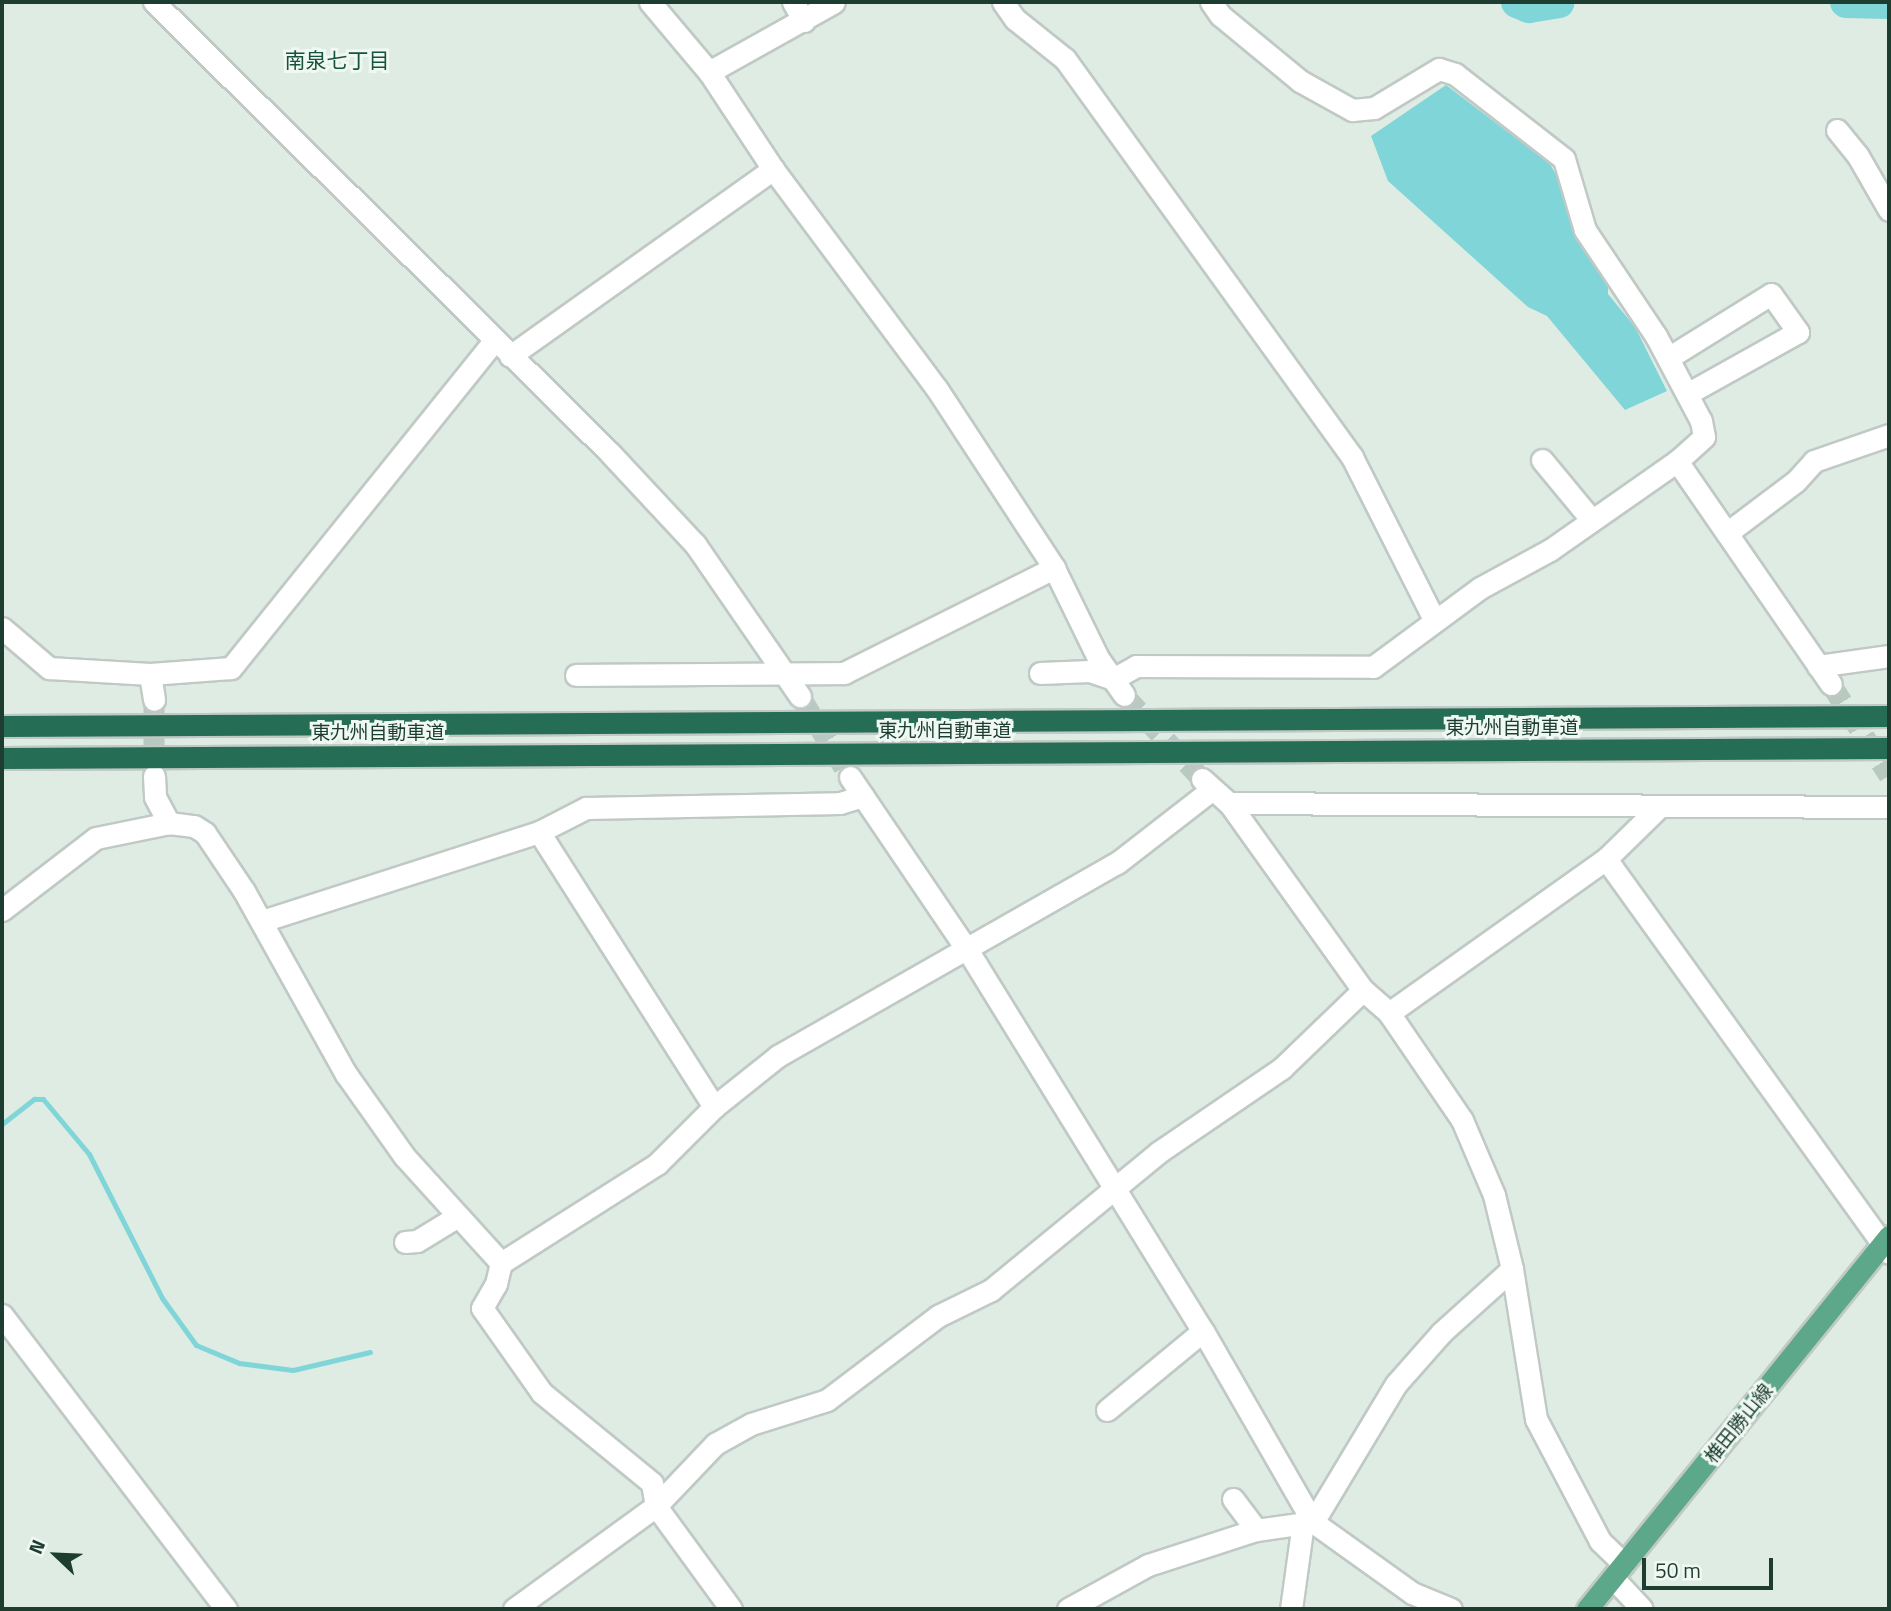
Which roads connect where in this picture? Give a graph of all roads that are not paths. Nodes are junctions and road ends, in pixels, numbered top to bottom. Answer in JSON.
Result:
{"nodes":[{"id":1,"x":153,"y":2,"type":"edge"},
{"id":2,"x":650,"y":2,"type":"edge"},
{"id":3,"x":834,"y":2,"type":"edge"},
{"id":4,"x":1003,"y":2,"type":"edge"},
{"id":5,"x":1211,"y":2,"type":"edge"},
{"id":6,"x":798,"y":11,"type":"edge"},
{"id":7,"x":709,"y":72,"type":"junction"},
{"id":8,"x":1837,"y":130,"type":"dead end"},
{"id":9,"x":773,"y":169,"type":"junction"},
{"id":10,"x":1889,"y":210,"type":"edge"},
{"id":11,"x":494,"y":341,"type":"junction"},
{"id":12,"x":510,"y":356,"type":"junction"},
{"id":13,"x":1668,"y":359,"type":"junction"},
{"id":14,"x":1687,"y":394,"type":"junction"},
{"id":15,"x":1889,"y":435,"type":"edge"},
{"id":16,"x":1542,"y":460,"type":"dead end"},
{"id":17,"x":1677,"y":461,"type":"junction"},
{"id":18,"x":1590,"y":518,"type":"junction"},
{"id":19,"x":1727,"y":533,"type":"junction"},
{"id":20,"x":1054,"y":568,"type":"junction"},
{"id":21,"x":1434,"y":619,"type":"junction"},
{"id":22,"x":2,"y":628,"type":"edge"},
{"id":23,"x":1889,"y":656,"type":"edge"},
{"id":24,"x":1818,"y":666,"type":"junction"},
{"id":25,"x":782,"y":671,"type":"junction"},
{"id":26,"x":1040,"y":673,"type":"dead end"},
{"id":27,"x":150,"y":674,"type":"junction"},
{"id":28,"x":576,"y":675,"type":"dead end"},
{"id":29,"x":1830,"y":684,"type":"tunnel mouth"},
{"id":30,"x":1119,"y":687,"type":"junction"},
{"id":31,"x":800,"y":696,"type":"tunnel mouth"},
{"id":32,"x":154,"y":700,"type":"tunnel mouth"},
{"id":33,"x":1889,"y":716,"type":"edge"},
{"id":34,"x":2,"y":726,"type":"edge"},
{"id":35,"x":1889,"y":748,"type":"edge"},
{"id":36,"x":2,"y":758,"type":"edge"},
{"id":37,"x":154,"y":776,"type":"tunnel mouth"},
{"id":38,"x":850,"y":778,"type":"tunnel mouth"},
{"id":39,"x":863,"y":796,"type":"junction"},
{"id":40,"x":1230,"y":803,"type":"junction"},
{"id":41,"x":1889,"y":807,"type":"edge"},
{"id":42,"x":1658,"y":808,"type":"junction"},
{"id":43,"x":169,"y":823,"type":"junction"},
{"id":44,"x":539,"y":832,"type":"junction"},
{"id":45,"x":1606,"y":859,"type":"junction"},
{"id":46,"x":2,"y":910,"type":"edge"},
{"id":47,"x":262,"y":921,"type":"junction"},
{"id":48,"x":968,"y":951,"type":"junction"},
{"id":49,"x":1363,"y":990,"type":"junction"},
{"id":50,"x":1389,"y":1013,"type":"junction"},
{"id":51,"x":714,"y":1107,"type":"junction"},
{"id":52,"x":1115,"y":1192,"type":"junction"},
{"id":53,"x":458,"y":1216,"type":"junction"},
{"id":54,"x":405,"y":1242,"type":"dead end"},
{"id":55,"x":1887,"y":1245,"type":"edge"},
{"id":56,"x":501,"y":1263,"type":"junction"},
{"id":57,"x":1513,"y":1269,"type":"junction"},
{"id":58,"x":2,"y":1315,"type":"edge"},
{"id":59,"x":1203,"y":1331,"type":"junction"},
{"id":60,"x":1107,"y":1410,"type":"dead end"},
{"id":61,"x":1233,"y":1499,"type":"dead end"},
{"id":62,"x":656,"y":1506,"type":"junction"},
{"id":63,"x":1308,"y":1522,"type":"junction"},
{"id":64,"x":1256,"y":1530,"type":"junction"},
{"id":65,"x":1619,"y":1571,"type":"junction"},
{"id":66,"x":226,"y":1609,"type":"edge"},
{"id":67,"x":514,"y":1609,"type":"edge"},
{"id":68,"x":731,"y":1609,"type":"edge"},
{"id":69,"x":1068,"y":1609,"type":"edge"},
{"id":70,"x":1291,"y":1609,"type":"edge"},
{"id":71,"x":1451,"y":1609,"type":"edge"},
{"id":72,"x":1587,"y":1609,"type":"edge"},
{"id":73,"x":1642,"y":1609,"type":"edge"}],
"edges":[{"from":1,"to":11,"type":"street"},
{"from":2,"to":7,"type":"street"},
{"from":3,"to":6,"type":"street"},
{"from":4,"to":21,"type":"street"},
{"from":5,"to":13,"type":"street"},
{"from":6,"to":7,"type":"street"},
{"from":7,"to":9,"type":"street"},
{"from":8,"to":10,"type":"street"},
{"from":9,"to":12,"type":"street"},
{"from":9,"to":20,"type":"street"},
{"from":11,"to":12,"type":"street"},
{"from":11,"to":27,"type":"street"},
{"from":12,"to":25,"type":"street"},
{"from":13,"to":14,"type":"street"},
{"from":13,"to":14,"type":"street"},
{"from":14,"to":17,"type":"street"},
{"from":15,"to":19,"type":"street"},
{"from":16,"to":18,"type":"street"},
{"from":17,"to":18,"type":"street"},
{"from":17,"to":19,"type":"street"},
{"from":18,"to":21,"type":"street"},
{"from":19,"to":24,"type":"street"},
{"from":20,"to":25,"type":"street"},
{"from":20,"to":30,"type":"street"},
{"from":21,"to":30,"type":"street"},
{"from":22,"to":27,"type":"street"},
{"from":23,"to":24,"type":"street"},
{"from":24,"to":29,"type":"street"},
{"from":25,"to":28,"type":"street"},
{"from":25,"to":31,"type":"street"},
{"from":26,"to":30,"type":"street"},
{"from":27,"to":32,"type":"street"},
{"from":33,"to":34,"type":"highway","name":"東九州自動車道"},
{"from":35,"to":36,"type":"highway","name":"東九州自動車道"},
{"from":37,"to":43,"type":"street"},
{"from":38,"to":39,"type":"street"},
{"from":39,"to":44,"type":"street"},
{"from":39,"to":48,"type":"street"},
{"from":40,"to":42,"type":"street"},
{"from":40,"to":48,"type":"street"},
{"from":40,"to":49,"type":"street"},
{"from":41,"to":42,"type":"street"},
{"from":42,"to":45,"type":"street"},
{"from":43,"to":46,"type":"street"},
{"from":43,"to":47,"type":"street"},
{"from":44,"to":47,"type":"street"},
{"from":44,"to":51,"type":"street"},
{"from":45,"to":50,"type":"street"},
{"from":45,"to":55,"type":"street"},
{"from":47,"to":53,"type":"street"},
{"from":48,"to":51,"type":"street"},
{"from":48,"to":52,"type":"street"},
{"from":49,"to":50,"type":"street"},
{"from":49,"to":52,"type":"street"},
{"from":50,"to":57,"type":"street"},
{"from":51,"to":56,"type":"street"},
{"from":52,"to":59,"type":"street"},
{"from":52,"to":62,"type":"street"},
{"from":53,"to":54,"type":"street"},
{"from":53,"to":56,"type":"street"},
{"from":55,"to":65,"type":"main road","name":"椎田勝山線"},
{"from":56,"to":62,"type":"street"},
{"from":57,"to":63,"type":"street"},
{"from":57,"to":65,"type":"street"},
{"from":58,"to":66,"type":"street"},
{"from":59,"to":60,"type":"street"},
{"from":59,"to":63,"type":"street"},
{"from":61,"to":64,"type":"street"},
{"from":62,"to":67,"type":"street"},
{"from":62,"to":68,"type":"street"},
{"from":63,"to":64,"type":"street"},
{"from":63,"to":70,"type":"street"},
{"from":63,"to":71,"type":"street"},
{"from":64,"to":69,"type":"street"},
{"from":65,"to":72,"type":"main road","name":"椎田勝山線"},
{"from":65,"to":73,"type":"street"}]}
